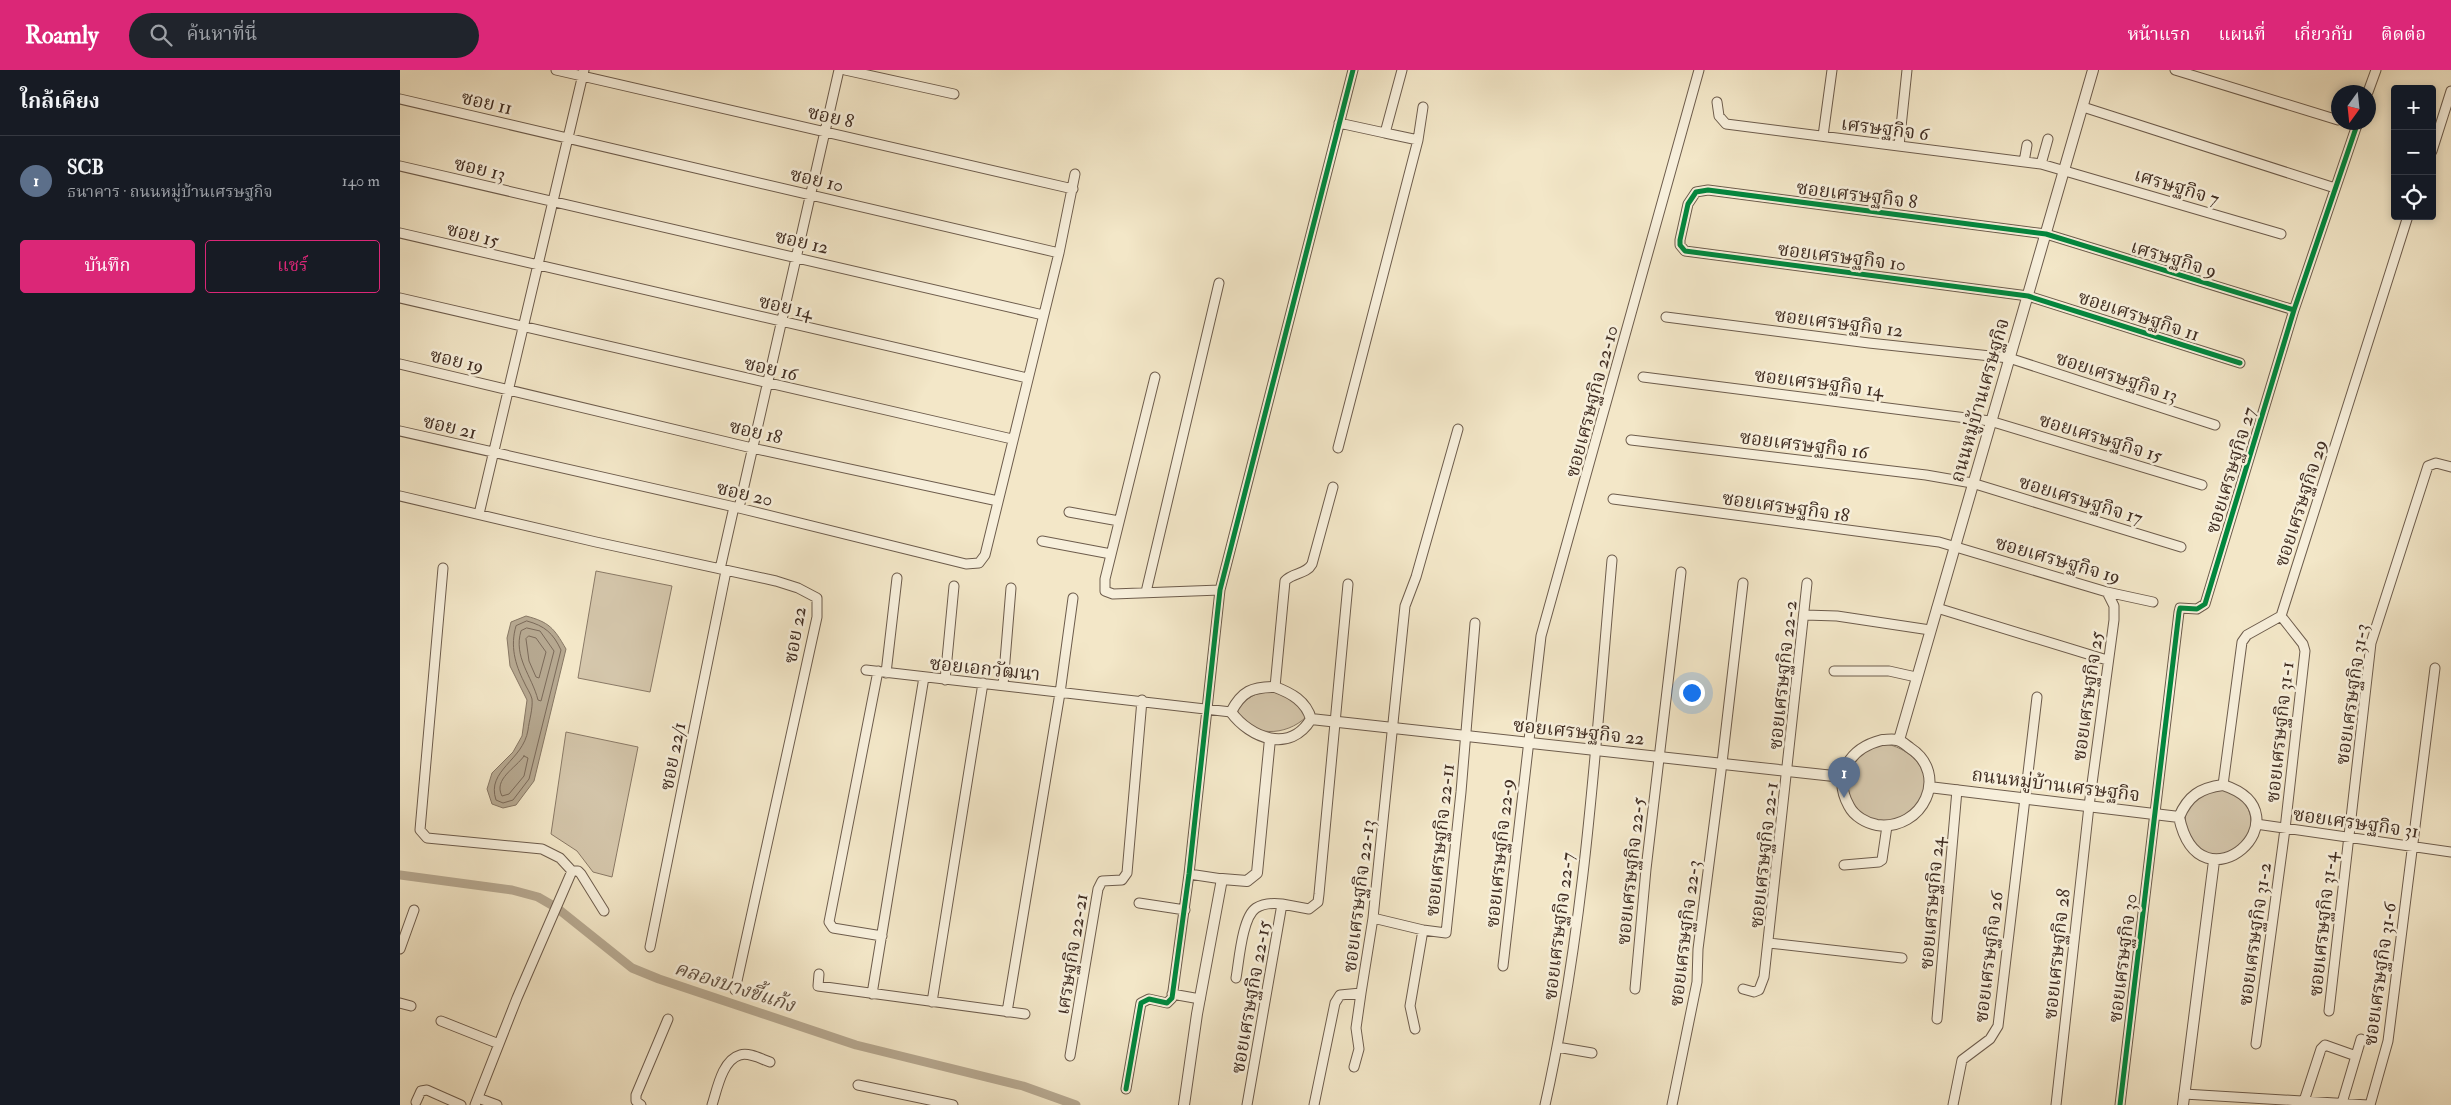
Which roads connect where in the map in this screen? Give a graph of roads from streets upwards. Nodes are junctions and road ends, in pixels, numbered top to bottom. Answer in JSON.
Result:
{"nodes":[{"id":1,"x":556,"y":70,"type":"edge"},
{"id":2,"x":839,"y":70,"type":"edge"},
{"id":3,"x":845,"y":70,"type":"edge"},
{"id":4,"x":1354,"y":70,"type":"edge"},
{"id":5,"x":1402,"y":70,"type":"edge"},
{"id":6,"x":1699,"y":70,"type":"edge"},
{"id":7,"x":1832,"y":70,"type":"edge"},
{"id":8,"x":1907,"y":70,"type":"edge"},
{"id":9,"x":2093,"y":70,"type":"edge"},
{"id":10,"x":2176,"y":70,"type":"edge"},
{"id":11,"x":2376,"y":70,"type":"edge"},
{"id":12,"x":583,"y":73,"type":"edge"},
{"id":13,"x":2371,"y":85,"type":"edge"},
{"id":14,"x":2451,"y":91,"type":"edge"},
{"id":15,"x":954,"y":94,"type":"dead end"},
{"id":16,"x":400,"y":99,"type":"edge"},
{"id":17,"x":1717,"y":102,"type":"dead end"},
{"id":18,"x":1423,"y":107,"type":"dead end"},
{"id":19,"x":2083,"y":107,"type":"junction"},
{"id":20,"x":2331,"y":118,"type":"edge"},
{"id":21,"x":1339,"y":123,"type":"junction"},
{"id":22,"x":2356,"y":130,"type":"edge"},
{"id":23,"x":825,"y":131,"type":"junction"},
{"id":24,"x":1385,"y":133,"type":"junction"},
{"id":25,"x":1823,"y":136,"type":"junction"},
{"id":26,"x":567,"y":138,"type":"junction"},
{"id":27,"x":2436,"y":138,"type":"edge"},
{"id":28,"x":2048,"y":139,"type":"dead end"},
{"id":29,"x":1418,"y":140,"type":"junction"},
{"id":30,"x":2027,"y":145,"type":"dead end"},
{"id":31,"x":1899,"y":146,"type":"junction"},
{"id":32,"x":2024,"y":162,"type":"junction"},
{"id":33,"x":2040,"y":164,"type":"junction"},
{"id":34,"x":400,"y":166,"type":"edge"},
{"id":35,"x":2064,"y":169,"type":"junction"},
{"id":36,"x":1075,"y":174,"type":"dead end"},
{"id":37,"x":2335,"y":188,"type":"junction"},
{"id":38,"x":1072,"y":189,"type":"junction"},
{"id":39,"x":812,"y":195,"type":"junction"},
{"id":40,"x":553,"y":202,"type":"junction"},
{"id":41,"x":1684,"y":220,"type":"joint"},
{"id":42,"x":2407,"y":220,"type":"edge"},
{"id":43,"x":400,"y":233,"type":"edge"},
{"id":44,"x":2046,"y":234,"type":"junction"},
{"id":45,"x":2281,"y":234,"type":"dead end"},
{"id":46,"x":1058,"y":253,"type":"junction"},
{"id":47,"x":798,"y":257,"type":"junction"},
{"id":48,"x":538,"y":266,"type":"junction"},
{"id":49,"x":1219,"y":283,"type":"dead end"},
{"id":50,"x":2028,"y":296,"type":"junction"},
{"id":51,"x":400,"y":298,"type":"edge"},
{"id":52,"x":2294,"y":310,"type":"junction"},
{"id":53,"x":1043,"y":316,"type":"junction"},
{"id":54,"x":1666,"y":316,"type":"dead end"},
{"id":55,"x":782,"y":321,"type":"junction"},
{"id":56,"x":522,"y":326,"type":"junction"},
{"id":57,"x":2010,"y":358,"type":"junction"},
{"id":58,"x":2240,"y":363,"type":"dead end"},
{"id":59,"x":400,"y":364,"type":"edge"},
{"id":60,"x":1155,"y":376,"type":"dead end"},
{"id":61,"x":1643,"y":377,"type":"dead end"},
{"id":62,"x":1028,"y":378,"type":"junction"},
{"id":63,"x":767,"y":384,"type":"junction"},
{"id":64,"x":507,"y":389,"type":"junction"},
{"id":65,"x":1990,"y":420,"type":"junction"},
{"id":66,"x":2215,"y":425,"type":"dead end"},
{"id":67,"x":1458,"y":429,"type":"dead end"},
{"id":68,"x":400,"y":431,"type":"edge"},
{"id":69,"x":1012,"y":439,"type":"junction"},
{"id":70,"x":1631,"y":440,"type":"dead end"},
{"id":71,"x":752,"y":448,"type":"junction"},
{"id":72,"x":1338,"y":448,"type":"dead end"},
{"id":73,"x":492,"y":452,"type":"junction"},
{"id":74,"x":2451,"y":468,"type":"edge"},
{"id":75,"x":1972,"y":483,"type":"junction"},
{"id":76,"x":2202,"y":485,"type":"dead end"},
{"id":77,"x":1333,"y":487,"type":"dead end"},
{"id":78,"x":400,"y":496,"type":"edge"},
{"id":79,"x":1613,"y":499,"type":"dead end"},
{"id":80,"x":998,"y":501,"type":"junction"},
{"id":81,"x":737,"y":508,"type":"junction"},
{"id":82,"x":1068,"y":512,"type":"dead end"},
{"id":83,"x":479,"y":514,"type":"junction"},
{"id":84,"x":1119,"y":521,"type":"junction"},
{"id":85,"x":1042,"y":541,"type":"dead end"},
{"id":86,"x":1955,"y":546,"type":"junction"},
{"id":87,"x":2181,"y":546,"type":"dead end"},
{"id":88,"x":1111,"y":554,"type":"junction"},
{"id":89,"x":1612,"y":560,"type":"dead end"},
{"id":90,"x":443,"y":568,"type":"dead end"},
{"id":91,"x":723,"y":570,"type":"junction"},
{"id":92,"x":1681,"y":572,"type":"dead end"},
{"id":93,"x":897,"y":578,"type":"dead end"},
{"id":94,"x":1743,"y":583,"type":"dead end"},
{"id":95,"x":1807,"y":583,"type":"dead end"},
{"id":96,"x":1348,"y":584,"type":"dead end"},
{"id":97,"x":954,"y":586,"type":"dead end"},
{"id":98,"x":1011,"y":588,"type":"dead end"},
{"id":99,"x":1220,"y":590,"type":"junction"},
{"id":100,"x":1146,"y":592,"type":"junction"},
{"id":101,"x":2107,"y":592,"type":"junction"},
{"id":102,"x":1073,"y":598,"type":"dead end"},
{"id":103,"x":2153,"y":602,"type":"dead end"},
{"id":104,"x":1937,"y":608,"type":"junction"},
{"id":105,"x":1805,"y":615,"type":"junction"},
{"id":106,"x":2281,"y":616,"type":"junction"},
{"id":107,"x":1475,"y":623,"type":"dead end"},
{"id":108,"x":1930,"y":630,"type":"junction"},
{"id":109,"x":2107,"y":660,"type":"junction"},
{"id":110,"x":2435,"y":668,"type":"dead end"},
{"id":111,"x":866,"y":670,"type":"dead end"},
{"id":112,"x":1834,"y":671,"type":"dead end"},
{"id":113,"x":882,"y":672,"type":"junction"},
{"id":114,"x":924,"y":677,"type":"junction"},
{"id":115,"x":1916,"y":677,"type":"junction"},
{"id":116,"x":945,"y":680,"type":"junction"},
{"id":117,"x":983,"y":683,"type":"junction"},
{"id":118,"x":1003,"y":685,"type":"junction"},
{"id":119,"x":1275,"y":687,"type":"junction"},
{"id":120,"x":1060,"y":693,"type":"junction"},
{"id":121,"x":2037,"y":697,"type":"dead end"},
{"id":122,"x":1142,"y":700,"type":"junction"},
{"id":123,"x":1208,"y":708,"type":"junction"},
{"id":124,"x":1231,"y":712,"type":"junction"},
{"id":125,"x":1311,"y":719,"type":"junction"},
{"id":126,"x":1335,"y":722,"type":"junction"},
{"id":127,"x":1394,"y":728,"type":"junction"},
{"id":128,"x":1465,"y":736,"type":"junction"},
{"id":129,"x":1270,"y":739,"type":"junction"},
{"id":130,"x":1898,"y":740,"type":"junction"},
{"id":131,"x":1527,"y":743,"type":"junction"},
{"id":132,"x":1595,"y":751,"type":"junction"},
{"id":133,"x":1659,"y":757,"type":"junction"},
{"id":134,"x":1722,"y":763,"type":"junction"},
{"id":135,"x":1789,"y":770,"type":"junction"},
{"id":136,"x":1843,"y":777,"type":"junction"},
{"id":137,"x":2223,"y":785,"type":"junction"},
{"id":138,"x":1929,"y":787,"type":"junction"},
{"id":139,"x":1957,"y":790,"type":"junction"},
{"id":140,"x":2024,"y":798,"type":"junction"},
{"id":141,"x":2088,"y":806,"type":"junction"},
{"id":142,"x":2154,"y":814,"type":"junction"},
{"id":143,"x":2179,"y":817,"type":"junction"},
{"id":144,"x":2256,"y":824,"type":"junction"},
{"id":145,"x":1887,"y":826,"type":"junction"},
{"id":146,"x":2285,"y":829,"type":"junction"},
{"id":147,"x":2348,"y":839,"type":"junction"},
{"id":148,"x":2414,"y":847,"type":"junction"},
{"id":149,"x":2451,"y":852,"type":"edge"},
{"id":150,"x":2214,"y":861,"type":"junction"},
{"id":151,"x":1844,"y":865,"type":"dead end"},
{"id":152,"x":572,"y":871,"type":"junction"},
{"id":153,"x":1189,"y":874,"type":"junction"},
{"id":154,"x":1222,"y":879,"type":"junction"},
{"id":155,"x":1139,"y":903,"type":"dead end"},
{"id":156,"x":1282,"y":904,"type":"junction"},
{"id":157,"x":414,"y":910,"type":"dead end"},
{"id":158,"x":1184,"y":910,"type":"junction"},
{"id":159,"x":604,"y":911,"type":"dead end"},
{"id":160,"x":1373,"y":918,"type":"junction"},
{"id":161,"x":1423,"y":930,"type":"junction"},
{"id":162,"x":882,"y":936,"type":"junction"},
{"id":163,"x":1769,"y":943,"type":"junction"},
{"id":164,"x":650,"y":947,"type":"dead end"},
{"id":165,"x":400,"y":949,"type":"edge"},
{"id":166,"x":1902,"y":958,"type":"dead end"},
{"id":167,"x":1503,"y":966,"type":"dead end"},
{"id":168,"x":819,"y":974,"type":"dead end"},
{"id":169,"x":1236,"y":978,"type":"dead end"},
{"id":170,"x":1635,"y":989,"type":"dead end"},
{"id":171,"x":1743,"y":989,"type":"dead end"},
{"id":172,"x":735,"y":990,"type":"dead end"},
{"id":173,"x":1361,"y":993,"type":"junction"},
{"id":174,"x":872,"y":994,"type":"junction"},
{"id":175,"x":1172,"y":994,"type":"junction"},
{"id":176,"x":1200,"y":999,"type":"junction"},
{"id":177,"x":932,"y":1002,"type":"junction"},
{"id":178,"x":400,"y":1003,"type":"edge"},
{"id":179,"x":411,"y":1006,"type":"dead end"},
{"id":180,"x":2329,"y":1011,"type":"dead end"},
{"id":181,"x":1007,"y":1012,"type":"junction"},
{"id":182,"x":1025,"y":1014,"type":"dead end"},
{"id":183,"x":668,"y":1018,"type":"dead end"},
{"id":184,"x":1937,"y":1019,"type":"dead end"},
{"id":185,"x":441,"y":1021,"type":"dead end"},
{"id":186,"x":1415,"y":1028,"type":"dead end"},
{"id":187,"x":2361,"y":1039,"type":"dead end"},
{"id":188,"x":499,"y":1044,"type":"junction"},
{"id":189,"x":2256,"y":1044,"type":"dead end"},
{"id":190,"x":1557,"y":1047,"type":"junction"},
{"id":191,"x":1592,"y":1053,"type":"dead end"},
{"id":192,"x":1070,"y":1056,"type":"dead end"},
{"id":193,"x":2356,"y":1056,"type":"junction"},
{"id":194,"x":770,"y":1062,"type":"dead end"},
{"id":195,"x":1354,"y":1067,"type":"dead end"},
{"id":196,"x":858,"y":1085,"type":"dead end"},
{"id":197,"x":1126,"y":1089,"type":"dead end"},
{"id":198,"x":2184,"y":1094,"type":"junction"},
{"id":199,"x":476,"y":1101,"type":"edge"},
{"id":200,"x":2304,"y":1101,"type":"junction"},
{"id":201,"x":416,"y":1102,"type":"dead end"},
{"id":202,"x":932,"y":1103,"type":"edge"},
{"id":203,"x":2342,"y":1104,"type":"junction"},
{"id":204,"x":461,"y":1105,"type":"edge"},
{"id":205,"x":497,"y":1105,"type":"edge"},
{"id":206,"x":641,"y":1105,"type":"edge"},
{"id":207,"x":712,"y":1105,"type":"edge"},
{"id":208,"x":953,"y":1105,"type":"edge"},
{"id":209,"x":1184,"y":1105,"type":"edge"},
{"id":210,"x":1247,"y":1105,"type":"edge"},
{"id":211,"x":1314,"y":1105,"type":"edge"},
{"id":212,"x":1545,"y":1105,"type":"edge"},
{"id":213,"x":1672,"y":1105,"type":"edge"},
{"id":214,"x":1953,"y":1105,"type":"edge"},
{"id":215,"x":2056,"y":1105,"type":"edge"},
{"id":216,"x":2120,"y":1105,"type":"edge"},
{"id":217,"x":2183,"y":1105,"type":"edge"},
{"id":218,"x":2369,"y":1105,"type":"edge"}],
"edges":[{"from":1,"to":12,"type":"street","name":"ซอย 8"},
{"from":2,"to":23,"type":"street","name":"ซอย 22/1"},
{"from":3,"to":15,"type":"street"},
{"from":4,"to":21,"type":"street"},
{"from":5,"to":24,"type":"street"},
{"from":6,"to":131,"type":"street","name":"ซอยเศรษฐกิจ 22-10"},
{"from":7,"to":25,"type":"street"},
{"from":8,"to":31,"type":"street"},
{"from":9,"to":19,"type":"street","name":"ถนนหมู่บ้านเศรษฐกิจ"},
{"from":10,"to":20,"type":"street"},
{"from":11,"to":13,"type":"street"},
{"from":12,"to":23,"type":"street","name":"ซอย 8"},
{"from":12,"to":26,"type":"street"},
{"from":14,"to":27,"type":"street"},
{"from":16,"to":26,"type":"street","name":"ซอย 11"},
{"from":17,"to":25,"type":"street","name":"เศรษฐกิจ 6"},
{"from":18,"to":29,"type":"street"},
{"from":19,"to":35,"type":"street","name":"ถนนหมู่บ้านเศรษฐกิจ"},
{"from":19,"to":37,"type":"street"},
{"from":21,"to":24,"type":"street"},
{"from":21,"to":99,"type":"street"},
{"from":22,"to":37,"type":"street","name":"ซอยเศรษฐกิจ 27"},
{"from":23,"to":38,"type":"street","name":"ซอย 8"},
{"from":23,"to":39,"type":"street","name":"ซอย 22/1"},
{"from":24,"to":29,"type":"street"},
{"from":25,"to":31,"type":"street","name":"เศรษฐกิจ 6"},
{"from":26,"to":39,"type":"street","name":"ซอย 10"},
{"from":26,"to":40,"type":"street"},
{"from":28,"to":33,"type":"street"},
{"from":29,"to":72,"type":"street"},
{"from":30,"to":32,"type":"street"},
{"from":31,"to":32,"type":"street","name":"เศรษฐกิจ 6"},
{"from":32,"to":33,"type":"street","name":"เศรษฐกิจ 6"},
{"from":33,"to":35,"type":"street","name":"เศรษฐกิจ 6"},
{"from":34,"to":40,"type":"street","name":"ซอย 13"},
{"from":35,"to":44,"type":"street","name":"ถนนหมู่บ้านเศรษฐกิจ"},
{"from":35,"to":45,"type":"street","name":"เศรษฐกิจ 7"},
{"from":36,"to":38,"type":"street"},
{"from":37,"to":52,"type":"street","name":"ซอยเศรษฐกิจ 27"},
{"from":38,"to":46,"type":"street"},
{"from":39,"to":46,"type":"street","name":"ซอย 10"},
{"from":39,"to":47,"type":"street","name":"ซอย 22/1"},
{"from":40,"to":47,"type":"street","name":"ซอย 12"},
{"from":40,"to":48,"type":"street"},
{"from":41,"to":44,"type":"street","name":"ซอยเศรษฐกิจ 8"},
{"from":41,"to":50,"type":"street","name":"ซอยเศรษฐกิจ 10"},
{"from":42,"to":106,"type":"street","name":"ซอยเศรษฐกิจ 29"},
{"from":43,"to":48,"type":"street","name":"ซอย 15"},
{"from":44,"to":50,"type":"street","name":"ถนนหมู่บ้านเศรษฐกิจ"},
{"from":44,"to":52,"type":"street","name":"เศรษฐกิจ 9"},
{"from":46,"to":53,"type":"street"},
{"from":47,"to":53,"type":"street","name":"ซอย 12"},
{"from":47,"to":55,"type":"street","name":"ซอย 22/1"},
{"from":48,"to":55,"type":"street","name":"ซอย 14"},
{"from":48,"to":56,"type":"street"},
{"from":49,"to":100,"type":"street"},
{"from":50,"to":57,"type":"street","name":"ถนนหมู่บ้านเศรษฐกิจ"},
{"from":50,"to":58,"type":"street","name":"ซอยเศรษฐกิจ 11"},
{"from":51,"to":56,"type":"street","name":"ซอย 16"},
{"from":52,"to":142,"type":"street","name":"ซอยเศรษฐกิจ 27"},
{"from":53,"to":62,"type":"street"},
{"from":54,"to":57,"type":"street","name":"ซอยเศรษฐกิจ 12"},
{"from":55,"to":62,"type":"street","name":"ซอย 14"},
{"from":55,"to":63,"type":"street","name":"ซอย 22/1"},
{"from":56,"to":63,"type":"street","name":"ซอย 16"},
{"from":56,"to":64,"type":"street"},
{"from":57,"to":65,"type":"street","name":"ถนนหมู่บ้านเศรษฐกิจ"},
{"from":57,"to":66,"type":"street","name":"ซอยเศรษฐกิจ 13"},
{"from":59,"to":64,"type":"street","name":"ซอย 19"},
{"from":60,"to":84,"type":"street"},
{"from":61,"to":65,"type":"street","name":"ซอยเศรษฐกิจ 14"},
{"from":62,"to":69,"type":"street"},
{"from":63,"to":69,"type":"street","name":"ซอย 16"},
{"from":63,"to":71,"type":"street","name":"ซอย 22/1"},
{"from":64,"to":71,"type":"street","name":"ซอย 18"},
{"from":64,"to":73,"type":"street"},
{"from":65,"to":75,"type":"street","name":"ถนนหมู่บ้านเศรษฐกิจ"},
{"from":65,"to":76,"type":"street","name":"ซอยเศรษฐกิจ 15"},
{"from":67,"to":127,"type":"street","name":"ซอยเศรษฐกิจ 22-13"},
{"from":68,"to":73,"type":"street","name":"ซอย 21"},
{"from":69,"to":80,"type":"street"},
{"from":70,"to":75,"type":"street","name":"ซอยเศรษฐกิจ 16"},
{"from":71,"to":80,"type":"street","name":"ซอย 18"},
{"from":71,"to":81,"type":"street","name":"ซอย 22/1"},
{"from":73,"to":81,"type":"street","name":"ซอย 20"},
{"from":73,"to":83,"type":"street"},
{"from":74,"to":147,"type":"street","name":"ซอยเศรษฐกิจ 31-3"},
{"from":75,"to":86,"type":"street","name":"ถนนหมู่บ้านเศรษฐกิจ"},
{"from":75,"to":87,"type":"street","name":"ซอยเศรษฐกิจ 17"},
{"from":77,"to":119,"type":"street"},
{"from":78,"to":83,"type":"street","name":"ซอย 22"},
{"from":79,"to":86,"type":"street","name":"ซอยเศรษฐกิจ 18"},
{"from":80,"to":81,"type":"street","name":"ซอย 20"},
{"from":81,"to":91,"type":"street","name":"ซอย 22/1"},
{"from":82,"to":84,"type":"street"},
{"from":83,"to":91,"type":"street","name":"ซอย 22"},
{"from":84,"to":88,"type":"street"},
{"from":85,"to":88,"type":"street"},
{"from":86,"to":101,"type":"street","name":"ซอยเศรษฐกิจ 19"},
{"from":86,"to":104,"type":"street","name":"ถนนหมู่บ้านเศรษฐกิจ"},
{"from":88,"to":100,"type":"street"},
{"from":89,"to":132,"type":"street","name":"ซอยเศรษฐกิจ 22-7"},
{"from":90,"to":152,"type":"street"},
{"from":91,"to":164,"type":"street","name":"ซอย 22/1"},
{"from":91,"to":172,"type":"street","name":"ซอย 22"},
{"from":92,"to":133,"type":"street","name":"ซอยเศรษฐกิจ 22-5"},
{"from":93,"to":113,"type":"street"},
{"from":94,"to":134,"type":"street","name":"ซอยเศรษฐกิจ 22-3"},
{"from":95,"to":105,"type":"street","name":"ซอยเศรษฐกิจ 22-2"},
{"from":96,"to":126,"type":"street"},
{"from":97,"to":116,"type":"street"},
{"from":98,"to":118,"type":"street"},
{"from":99,"to":100,"type":"street"},
{"from":99,"to":123,"type":"street"},
{"from":101,"to":103,"type":"street","name":"ซอยเศรษฐกิจ 19"},
{"from":101,"to":109,"type":"street","name":"ซอยเศรษฐกิจ 25"},
{"from":102,"to":120,"type":"street"},
{"from":104,"to":108,"type":"street","name":"ถนนหมู่บ้านเศรษฐกิจ"},
{"from":104,"to":109,"type":"street"},
{"from":105,"to":108,"type":"street"},
{"from":105,"to":135,"type":"street","name":"ซอยเศรษฐกิจ 22-2"},
{"from":106,"to":137,"type":"street"},
{"from":106,"to":146,"type":"street","name":"ซอยเศรษฐกิจ 31-1"},
{"from":107,"to":128,"type":"street"},
{"from":108,"to":115,"type":"street","name":"ถนนหมู่บ้านเศรษฐกิจ"},
{"from":109,"to":141,"type":"street","name":"ซอยเศรษฐกิจ 25"},
{"from":110,"to":148,"type":"street","name":"ซอยเศรษฐกิจ 31-6"},
{"from":111,"to":113,"type":"street","name":"ซอยเอกวัฒนา"},
{"from":112,"to":115,"type":"street"},
{"from":113,"to":114,"type":"street","name":"ซอยเอกวัฒนา"},
{"from":113,"to":162,"type":"street"},
{"from":114,"to":116,"type":"street","name":"ซอยเอกวัฒนา"},
{"from":114,"to":162,"type":"street"},
{"from":115,"to":130,"type":"street","name":"ถนนหมู่บ้านเศรษฐกิจ"},
{"from":116,"to":117,"type":"street","name":"ซอยเอกวัฒนา"},
{"from":117,"to":118,"type":"street","name":"ซอยเอกวัฒนา"},
{"from":117,"to":177,"type":"street"},
{"from":118,"to":120,"type":"street","name":"ซอยเอกวัฒนา"},
{"from":119,"to":124,"type":"street"},
{"from":119,"to":125,"type":"street"},
{"from":120,"to":122,"type":"street","name":"ซอยเอกวัฒนา"},
{"from":120,"to":181,"type":"street"},
{"from":121,"to":140,"type":"street","name":"ซอยเศรษฐกิจ 26"},
{"from":122,"to":123,"type":"street"},
{"from":122,"to":192,"type":"street","name":"เศรษฐกิจ 22-21"},
{"from":123,"to":124,"type":"street"},
{"from":123,"to":153,"type":"street"},
{"from":124,"to":129,"type":"street"},
{"from":125,"to":126,"type":"street","name":"ซอยเศรษฐกิจ 22"},
{"from":125,"to":129,"type":"street"},
{"from":126,"to":127,"type":"street","name":"ซอยเศรษฐกิจ 22"},
{"from":126,"to":156,"type":"street","name":"ซอยเศรษฐกิจ 22-15"},
{"from":127,"to":128,"type":"street","name":"ซอยเศรษฐกิจ 22"},
{"from":127,"to":160,"type":"street","name":"ซอยเศรษฐกิจ 22-13"},
{"from":128,"to":131,"type":"street","name":"ซอยเศรษฐกิจ 22"},
{"from":128,"to":161,"type":"street","name":"ซอยเศรษฐกิจ 22-11"},
{"from":129,"to":154,"type":"street"},
{"from":130,"to":136,"type":"street"},
{"from":130,"to":138,"type":"street"},
{"from":131,"to":132,"type":"street","name":"ซอยเศรษฐกิจ 22"},
{"from":131,"to":167,"type":"street","name":"ซอยเศรษฐกิจ 22-9"},
{"from":132,"to":133,"type":"street","name":"ซอยเศรษฐกิจ 22"},
{"from":132,"to":190,"type":"street","name":"ซอยเศรษฐกิจ 22-7"},
{"from":133,"to":134,"type":"street","name":"ซอยเศรษฐกิจ 22"},
{"from":133,"to":170,"type":"street","name":"ซอยเศรษฐกิจ 22-5"},
{"from":134,"to":135,"type":"street","name":"ซอยเศรษฐกิจ 22"},
{"from":134,"to":213,"type":"street","name":"ซอยเศรษฐกิจ 22-3"},
{"from":135,"to":136,"type":"street","name":"ซอยเศรษฐกิจ 22"},
{"from":135,"to":163,"type":"street","name":"ซอยเศรษฐกิจ 22-1"},
{"from":136,"to":145,"type":"street"},
{"from":137,"to":143,"type":"street"},
{"from":137,"to":144,"type":"street"},
{"from":138,"to":139,"type":"street","name":"ถนนหมู่บ้านเศรษฐกิจ"},
{"from":138,"to":145,"type":"street"},
{"from":139,"to":140,"type":"street","name":"ถนนหมู่บ้านเศรษฐกิจ"},
{"from":139,"to":184,"type":"street","name":"ซอยเศรษฐกิจ 24"},
{"from":140,"to":141,"type":"street","name":"ถนนหมู่บ้านเศรษฐกิจ"},
{"from":140,"to":214,"type":"street","name":"ซอยเศรษฐกิจ 26"},
{"from":141,"to":142,"type":"street","name":"ถนนหมู่บ้านเศรษฐกิจ"},
{"from":141,"to":215,"type":"street","name":"ซอยเศรษฐกิจ 28"},
{"from":142,"to":143,"type":"street","name":"ถนนหมู่บ้านเศรษฐกิจ"},
{"from":142,"to":216,"type":"street","name":"ซอยเศรษฐกิจ 30"},
{"from":143,"to":150,"type":"street"},
{"from":144,"to":146,"type":"street","name":"ซอยเศรษฐกิจ 31"},
{"from":144,"to":150,"type":"street"},
{"from":145,"to":151,"type":"street"},
{"from":146,"to":147,"type":"street","name":"ซอยเศรษฐกิจ 31"},
{"from":146,"to":189,"type":"street","name":"ซอยเศรษฐกิจ 31-2"},
{"from":147,"to":148,"type":"street","name":"ซอยเศรษฐกิจ 31"},
{"from":147,"to":180,"type":"street","name":"ซอยเศรษฐกิจ 31-4"},
{"from":148,"to":149,"type":"street","name":"ซอยเศรษฐกิจ 31"},
{"from":148,"to":218,"type":"street","name":"ซอยเศรษฐกิจ 31-6"},
{"from":150,"to":198,"type":"street"},
{"from":152,"to":159,"type":"street"},
{"from":152,"to":188,"type":"street"},
{"from":153,"to":154,"type":"street"},
{"from":153,"to":158,"type":"street"},
{"from":154,"to":176,"type":"street"},
{"from":155,"to":158,"type":"street"},
{"from":156,"to":169,"type":"street"},
{"from":156,"to":210,"type":"street","name":"ซอยเศรษฐกิจ 22-15"},
{"from":157,"to":165,"type":"street"},
{"from":158,"to":175,"type":"street"},
{"from":160,"to":161,"type":"street","name":"ซอยเศรษฐกิจ 22-11"},
{"from":160,"to":173,"type":"street","name":"ซอยเศรษฐกิจ 22-13"},
{"from":161,"to":186,"type":"street"},
{"from":162,"to":174,"type":"street"},
{"from":163,"to":166,"type":"street","name":"ซอยเศรษฐกิจ 22-1"},
{"from":163,"to":171,"type":"street","name":"ซอยเศรษฐกิจ 22-1"},
{"from":168,"to":174,"type":"street"},
{"from":173,"to":195,"type":"street"},
{"from":173,"to":211,"type":"street","name":"ซอยเศรษฐกิจ 22-13"},
{"from":174,"to":177,"type":"street"},
{"from":175,"to":176,"type":"street"},
{"from":175,"to":197,"type":"street"},
{"from":176,"to":209,"type":"street"},
{"from":177,"to":181,"type":"street"},
{"from":178,"to":179,"type":"street"},
{"from":181,"to":182,"type":"street"},
{"from":183,"to":206,"type":"street"},
{"from":185,"to":188,"type":"street"},
{"from":187,"to":193,"type":"street"},
{"from":188,"to":199,"type":"street"},
{"from":190,"to":191,"type":"street"},
{"from":190,"to":212,"type":"street","name":"ซอยเศรษฐกิจ 22-7"},
{"from":193,"to":200,"type":"street"},
{"from":193,"to":203,"type":"street"},
{"from":194,"to":207,"type":"street"},
{"from":196,"to":202,"type":"street"},
{"from":198,"to":200,"type":"street"},
{"from":198,"to":217,"type":"street"},
{"from":199,"to":205,"type":"street"},
{"from":200,"to":203,"type":"street"},
{"from":201,"to":204,"type":"street"},
{"from":202,"to":208,"type":"street"},
{"from":203,"to":218,"type":"street"}]}
